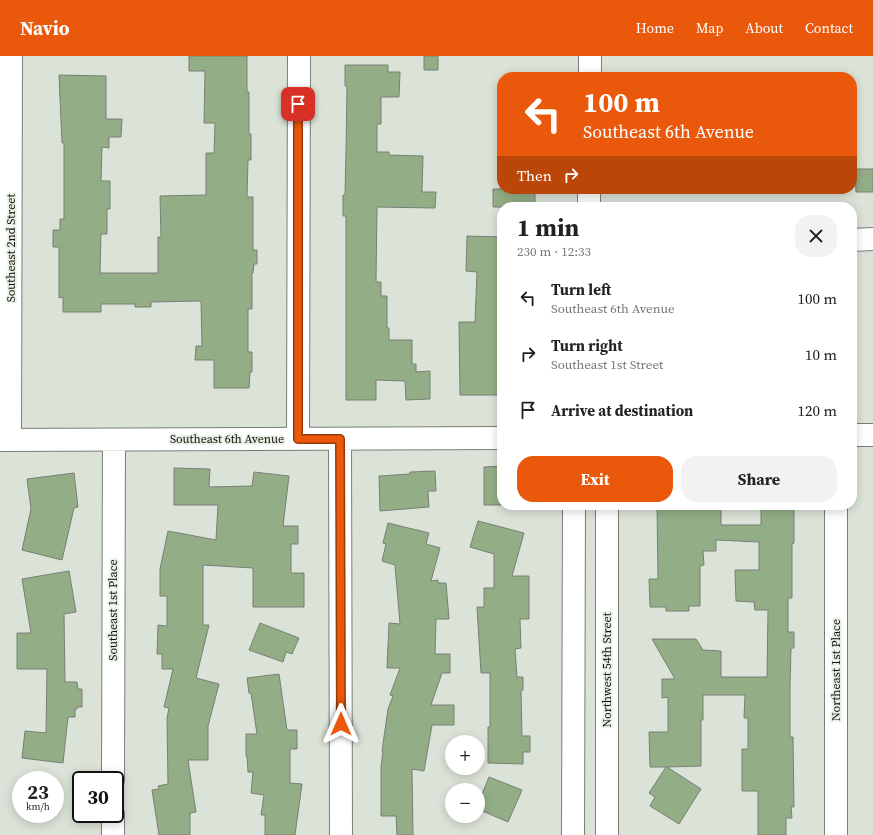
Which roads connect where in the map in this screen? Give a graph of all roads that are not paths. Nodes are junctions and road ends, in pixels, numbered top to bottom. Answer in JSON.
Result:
{"nodes":[{"id":1,"x":11,"y":56,"type":"edge"},
{"id":2,"x":299,"y":56,"type":"edge"},
{"id":3,"x":590,"y":56,"type":"edge"},
{"id":4,"x":590,"y":72,"type":"edge"},
{"id":5,"x":857,"y":240,"type":"edge"},
{"id":6,"x":873,"y":240,"type":"edge"},
{"id":7,"x":857,"y":435,"type":"edge"},
{"id":8,"x":873,"y":435,"type":"edge"},
{"id":9,"x":497,"y":438,"type":"edge"},
{"id":10,"x":298,"y":439,"type":"junction"},
{"id":11,"x":340,"y":439,"type":"junction"},
{"id":12,"x":5,"y":440,"type":"edge"},
{"id":13,"x":114,"y":440,"type":"junction"},
{"id":14,"x":574,"y":510,"type":"edge"},
{"id":15,"x":607,"y":510,"type":"edge"},
{"id":16,"x":836,"y":510,"type":"edge"},
{"id":17,"x":113,"y":771,"type":"edge"},
{"id":18,"x":573,"y":780,"type":"junction"},
{"id":19,"x":113,"y":823,"type":"edge"},
{"id":20,"x":113,"y":835,"type":"edge"},
{"id":21,"x":341,"y":835,"type":"edge"},
{"id":22,"x":573,"y":835,"type":"edge"},
{"id":23,"x":585,"y":835,"type":"edge"},
{"id":24,"x":607,"y":835,"type":"edge"},
{"id":25,"x":836,"y":835,"type":"edge"}],
"edges":[{"from":1,"to":12,"type":"street","name":"Southeast 2nd Street"},
{"from":2,"to":10,"type":"street"},
{"from":3,"to":4,"type":"street"},
{"from":5,"to":6,"type":"street"},
{"from":7,"to":8,"type":"street"},
{"from":9,"to":11,"type":"street","name":"Southeast 6th Avenue"},
{"from":10,"to":11,"type":"street","name":"Southeast 6th Avenue"},
{"from":10,"to":13,"type":"street","name":"Southeast 6th Avenue"},
{"from":11,"to":21,"type":"street"},
{"from":12,"to":13,"type":"street","name":"Southeast 6th Avenue"},
{"from":13,"to":17,"type":"street","name":"Southeast 1st Place"},
{"from":14,"to":18,"type":"street"},
{"from":15,"to":24,"type":"street","name":"Northwest 54th Street"},
{"from":16,"to":25,"type":"street","name":"Northeast 1st Place"},
{"from":18,"to":22,"type":"street"},
{"from":18,"to":23,"type":"street"},
{"from":19,"to":20,"type":"street"}]}
